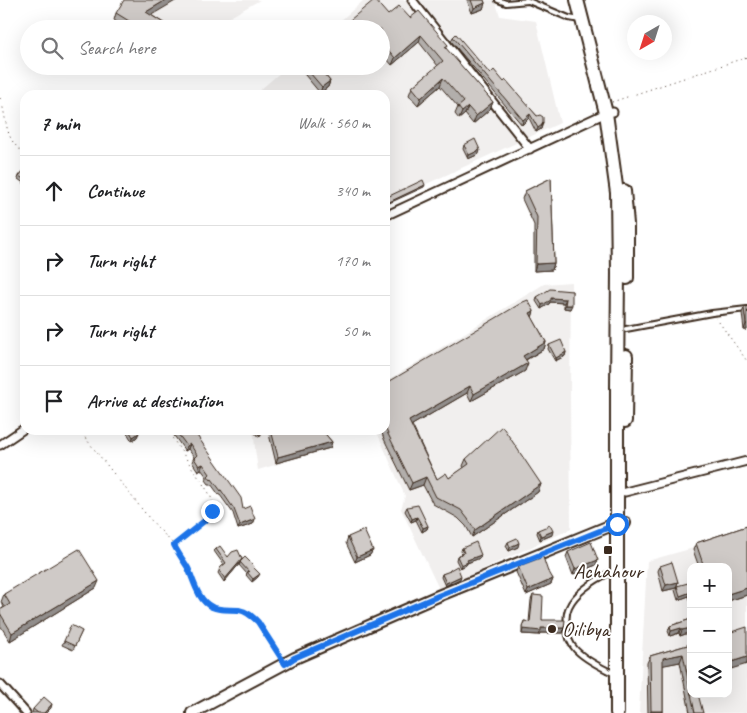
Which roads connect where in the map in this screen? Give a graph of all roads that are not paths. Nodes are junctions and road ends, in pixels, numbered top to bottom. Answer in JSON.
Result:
{"nodes":[{"id":1,"x":412,"y":0,"type":"edge"},
{"id":2,"x":498,"y":0,"type":"edge"},
{"id":3,"x":577,"y":0,"type":"edge"},
{"id":4,"x":585,"y":0,"type":"edge"},
{"id":5,"x":527,"y":1,"type":"edge"},
{"id":6,"x":582,"y":20,"type":"junction"},
{"id":7,"x":610,"y":109,"type":"junction"},
{"id":8,"x":530,"y":149,"type":"junction"},
{"id":9,"x":390,"y":214,"type":"edge"},
{"id":10,"x":747,"y":309,"type":"edge"},
{"id":11,"x":626,"y":329,"type":"junction"},
{"id":12,"x":20,"y":431,"type":"edge"},
{"id":13,"x":0,"y":445,"type":"edge"},
{"id":14,"x":747,"y":461,"type":"edge"},
{"id":15,"x":625,"y":492,"type":"junction"},
{"id":16,"x":621,"y":523,"type":"junction"},
{"id":17,"x":618,"y":569,"type":"junction"},
{"id":18,"x":618,"y":675,"type":"junction"},
{"id":19,"x":0,"y":684,"type":"edge"},
{"id":20,"x":26,"y":713,"type":"edge"},
{"id":21,"x":192,"y":713,"type":"edge"},
{"id":22,"x":617,"y":713,"type":"edge"},
{"id":23,"x":625,"y":713,"type":"edge"}],
"edges":[{"from":1,"to":8,"type":"street"},
{"from":2,"to":5,"type":"lane"},
{"from":3,"to":6,"type":"highway"},
{"from":4,"to":7,"type":"highway"},
{"from":5,"to":6,"type":"lane"},
{"from":6,"to":7,"type":"highway"},
{"from":7,"to":8,"type":"street"},
{"from":7,"to":11,"type":"highway"},
{"from":7,"to":16,"type":"highway"},
{"from":8,"to":9,"type":"street"},
{"from":10,"to":11,"type":"lane"},
{"from":11,"to":15,"type":"highway"},
{"from":12,"to":13,"type":"street"},
{"from":14,"to":15,"type":"street"},
{"from":15,"to":16,"type":"highway"},
{"from":16,"to":17,"type":"highway"},
{"from":16,"to":21,"type":"street"},
{"from":16,"to":23,"type":"highway"},
{"from":17,"to":18,"type":"highway"},
{"from":17,"to":18,"type":"lane"},
{"from":18,"to":22,"type":"highway"},
{"from":19,"to":20,"type":"street"}]}
